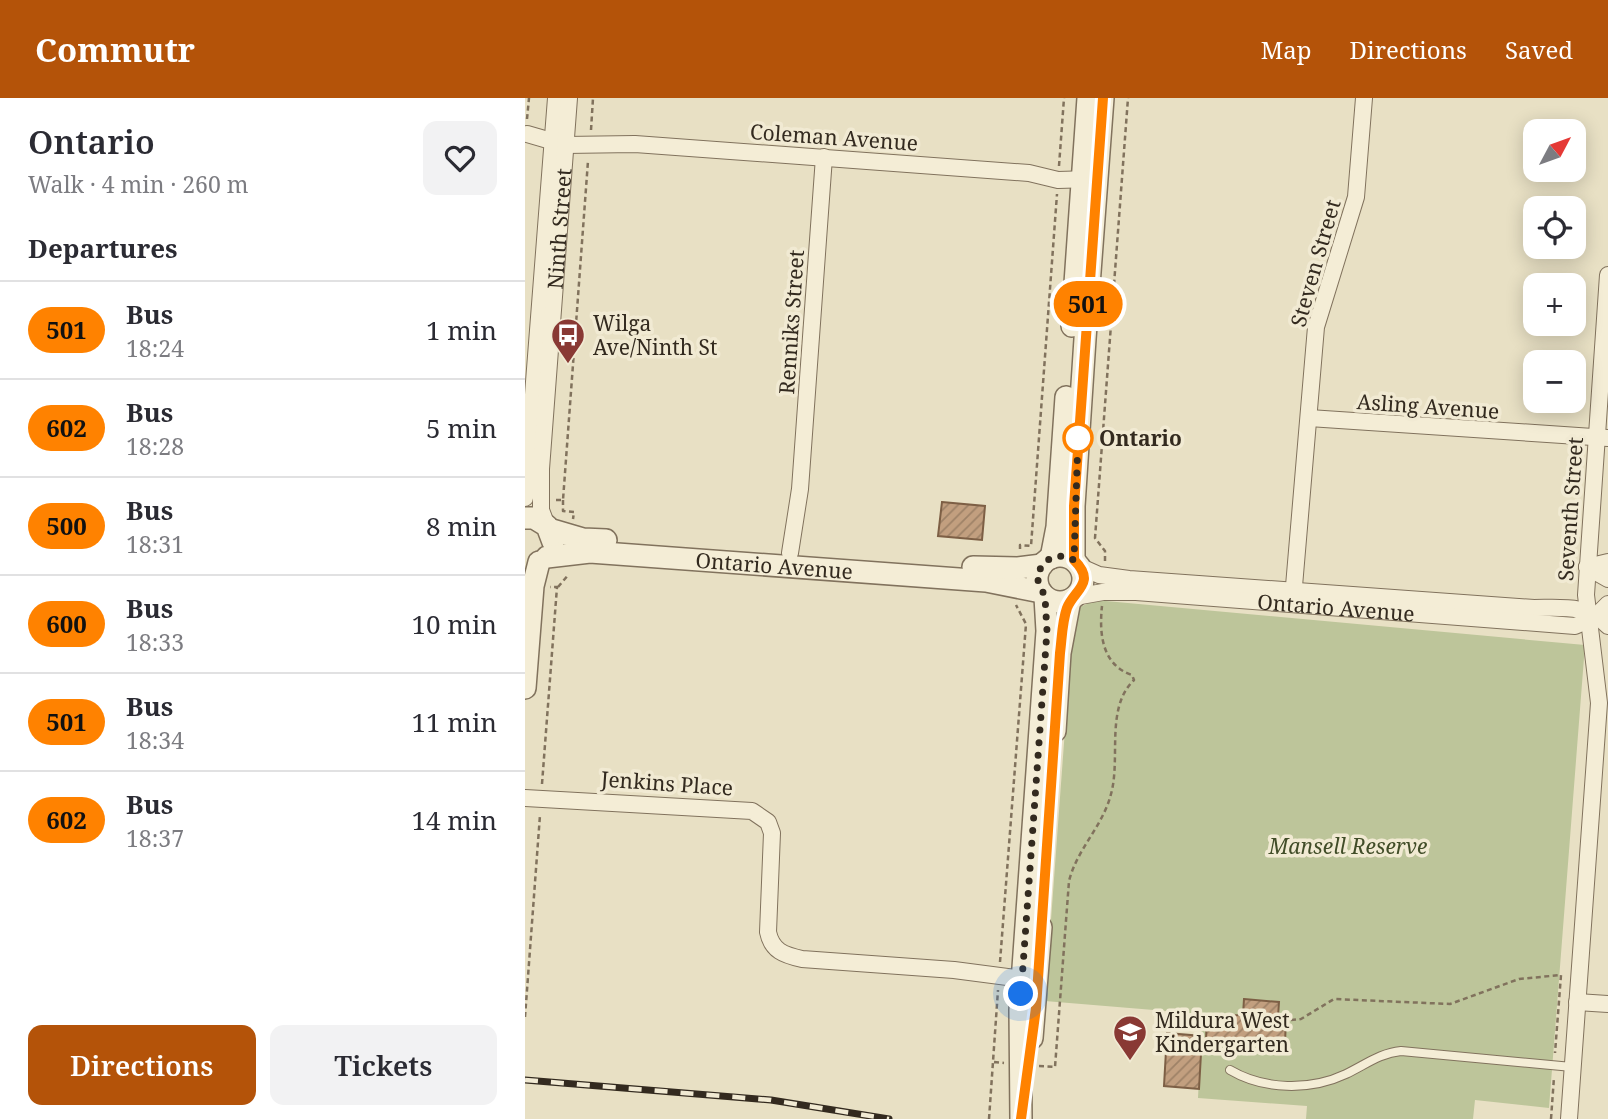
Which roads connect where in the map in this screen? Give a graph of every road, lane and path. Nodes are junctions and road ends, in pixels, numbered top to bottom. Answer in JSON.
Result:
{"nodes":[{"id":1,"x":529,"y":98,"type":"edge"},
{"id":2,"x":556,"y":98,"type":"edge"},
{"id":3,"x":569,"y":98,"type":"edge"},
{"id":4,"x":593,"y":98,"type":"edge"},
{"id":5,"x":1064,"y":98,"type":"edge"},
{"id":6,"x":1088,"y":98,"type":"edge"},
{"id":7,"x":1104,"y":98,"type":"edge"},
{"id":8,"x":1128,"y":98,"type":"edge"},
{"id":9,"x":1364,"y":98,"type":"edge"},
{"id":10,"x":526,"y":129,"type":"edge"},
{"id":11,"x":559,"y":139,"type":"junction"},
{"id":12,"x":589,"y":141,"type":"junction"},
{"id":13,"x":824,"y":157,"type":"junction"},
{"id":14,"x":1058,"y":175,"type":"junction"},
{"id":15,"x":1087,"y":176,"type":"junction"},
{"id":16,"x":1608,"y":275,"type":"edge"},
{"id":17,"x":533,"y":286,"type":"edge"},
{"id":18,"x":1309,"y":418,"type":"junction"},
{"id":19,"x":1602,"y":441,"type":"edge"},
{"id":20,"x":533,"y":499,"type":"edge"},
{"id":21,"x":525,"y":518,"type":"edge"},
{"id":22,"x":548,"y":528,"type":"junction"},
{"id":23,"x":795,"y":554,"type":"junction"},
{"id":24,"x":537,"y":561,"type":"edge"},
{"id":25,"x":1046,"y":561,"type":"junction"},
{"id":26,"x":1608,"y":562,"type":"edge"},
{"id":27,"x":1077,"y":564,"type":"junction"},
{"id":28,"x":1587,"y":567,"type":"junction"},
{"id":29,"x":1018,"y":577,"type":"junction"},
{"id":30,"x":1608,"y":579,"type":"edge"},
{"id":31,"x":1103,"y":584,"type":"junction"},
{"id":32,"x":533,"y":586,"type":"junction"},
{"id":33,"x":1043,"y":595,"type":"junction"},
{"id":34,"x":1295,"y":595,"type":"junction"},
{"id":35,"x":1073,"y":599,"type":"junction"},
{"id":36,"x":1598,"y":616,"type":"edge"},
{"id":37,"x":1608,"y":674,"type":"edge"},
{"id":38,"x":525,"y":688,"type":"edge"},
{"id":39,"x":1599,"y":703,"type":"junction"},
{"id":40,"x":1601,"y":772,"type":"edge"},
{"id":41,"x":525,"y":791,"type":"edge"},
{"id":42,"x":536,"y":796,"type":"edge"},
{"id":43,"x":1000,"y":974,"type":"junction"},
{"id":44,"x":1023,"y":974,"type":"junction"},
{"id":45,"x":1061,"y":994,"type":"dead end"},
{"id":46,"x":1577,"y":1002,"type":"junction"},
{"id":47,"x":1608,"y":1004,"type":"edge"},
{"id":48,"x":525,"y":1017,"type":"edge"},
{"id":49,"x":1291,"y":1020,"type":"dead end"},
{"id":50,"x":1554,"y":1066,"type":"junction"},
{"id":51,"x":1572,"y":1067,"type":"junction"},
{"id":52,"x":1230,"y":1070,"type":"dead end"},
{"id":53,"x":1022,"y":1092,"type":"junction"},
{"id":54,"x":989,"y":1119,"type":"edge"},
{"id":55,"x":1021,"y":1119,"type":"edge"},
{"id":56,"x":1551,"y":1119,"type":"edge"},
{"id":57,"x":1569,"y":1119,"type":"edge"}],
"edges":[{"from":1,"to":10,"type":"path"},
{"from":2,"to":11,"type":"street","name":"Ninth Street"},
{"from":3,"to":11,"type":"street","name":"Ninth Street"},
{"from":4,"to":12,"type":"path"},
{"from":5,"to":14,"type":"path"},
{"from":6,"to":15,"type":"street"},
{"from":7,"to":15,"type":"street"},
{"from":8,"to":31,"type":"path"},
{"from":9,"to":18,"type":"street","name":"Steven Street"},
{"from":10,"to":11,"type":"street","name":"Coleman Avenue"},
{"from":11,"to":12,"type":"street","name":"Coleman Avenue"},
{"from":11,"to":17,"type":"street","name":"Ninth Street"},
{"from":11,"to":20,"type":"street","name":"Ninth Street"},
{"from":12,"to":13,"type":"street","name":"Coleman Avenue"},
{"from":12,"to":20,"type":"path"},
{"from":13,"to":14,"type":"street","name":"Coleman Avenue"},
{"from":13,"to":23,"type":"street","name":"Renniks Street"},
{"from":14,"to":15,"type":"street","name":"Coleman Avenue"},
{"from":14,"to":29,"type":"path"},
{"from":15,"to":25,"type":"street"},
{"from":15,"to":27,"type":"street"},
{"from":16,"to":19,"type":"street","name":"Seventh Street"},
{"from":17,"to":20,"type":"street","name":"Ninth Street"},
{"from":18,"to":19,"type":"street","name":"Asling Avenue"},
{"from":18,"to":34,"type":"street","name":"Steven Street"},
{"from":19,"to":28,"type":"street","name":"Seventh Street"},
{"from":20,"to":22,"type":"street","name":"Ninth Street"},
{"from":21,"to":22,"type":"street","name":"Ontario Avenue"},
{"from":22,"to":23,"type":"street","name":"Ontario Avenue"},
{"from":22,"to":24,"type":"street"},
{"from":23,"to":29,"type":"street","name":"Ontario Avenue"},
{"from":24,"to":29,"type":"street","name":"Ontario Avenue"},
{"from":24,"to":32,"type":"street"},
{"from":25,"to":27,"type":"street"},
{"from":25,"to":29,"type":"street","name":"Ontario Avenue"},
{"from":25,"to":33,"type":"street"},
{"from":26,"to":28,"type":"street"},
{"from":27,"to":31,"type":"street","name":"Ontario Avenue"},
{"from":27,"to":35,"type":"street"},
{"from":28,"to":30,"type":"street"},
{"from":28,"to":36,"type":"street","name":"Seventh Street"},
{"from":29,"to":33,"type":"street","name":"Ontario Avenue"},
{"from":29,"to":43,"type":"path"},
{"from":31,"to":34,"type":"street","name":"Ontario Avenue"},
{"from":31,"to":35,"type":"street","name":"Ontario Avenue"},
{"from":31,"to":45,"type":"path"},
{"from":32,"to":38,"type":"street"},
{"from":32,"to":42,"type":"path"},
{"from":33,"to":35,"type":"street"},
{"from":33,"to":44,"type":"street"},
{"from":34,"to":36,"type":"street","name":"Ontario Avenue"},
{"from":35,"to":53,"type":"street"},
{"from":36,"to":39,"type":"street","name":"Seventh Street"},
{"from":37,"to":39,"type":"street","name":"Seventh Street"},
{"from":39,"to":40,"type":"street","name":"Seventh Street"},
{"from":40,"to":46,"type":"street","name":"Seventh Street"},
{"from":41,"to":42,"type":"street","name":"Jenkins Place"},
{"from":42,"to":43,"type":"street","name":"Jenkins Place"},
{"from":42,"to":48,"type":"path"},
{"from":43,"to":44,"type":"street","name":"Jenkins Place"},
{"from":43,"to":54,"type":"path"},
{"from":44,"to":53,"type":"street"},
{"from":46,"to":47,"type":"street"},
{"from":46,"to":51,"type":"street","name":"Seventh Street"},
{"from":49,"to":50,"type":"path"},
{"from":50,"to":51,"type":"lane"},
{"from":50,"to":52,"type":"lane"},
{"from":50,"to":56,"type":"path"},
{"from":51,"to":57,"type":"street","name":"Seventh Street"},
{"from":53,"to":55,"type":"street"}]}
